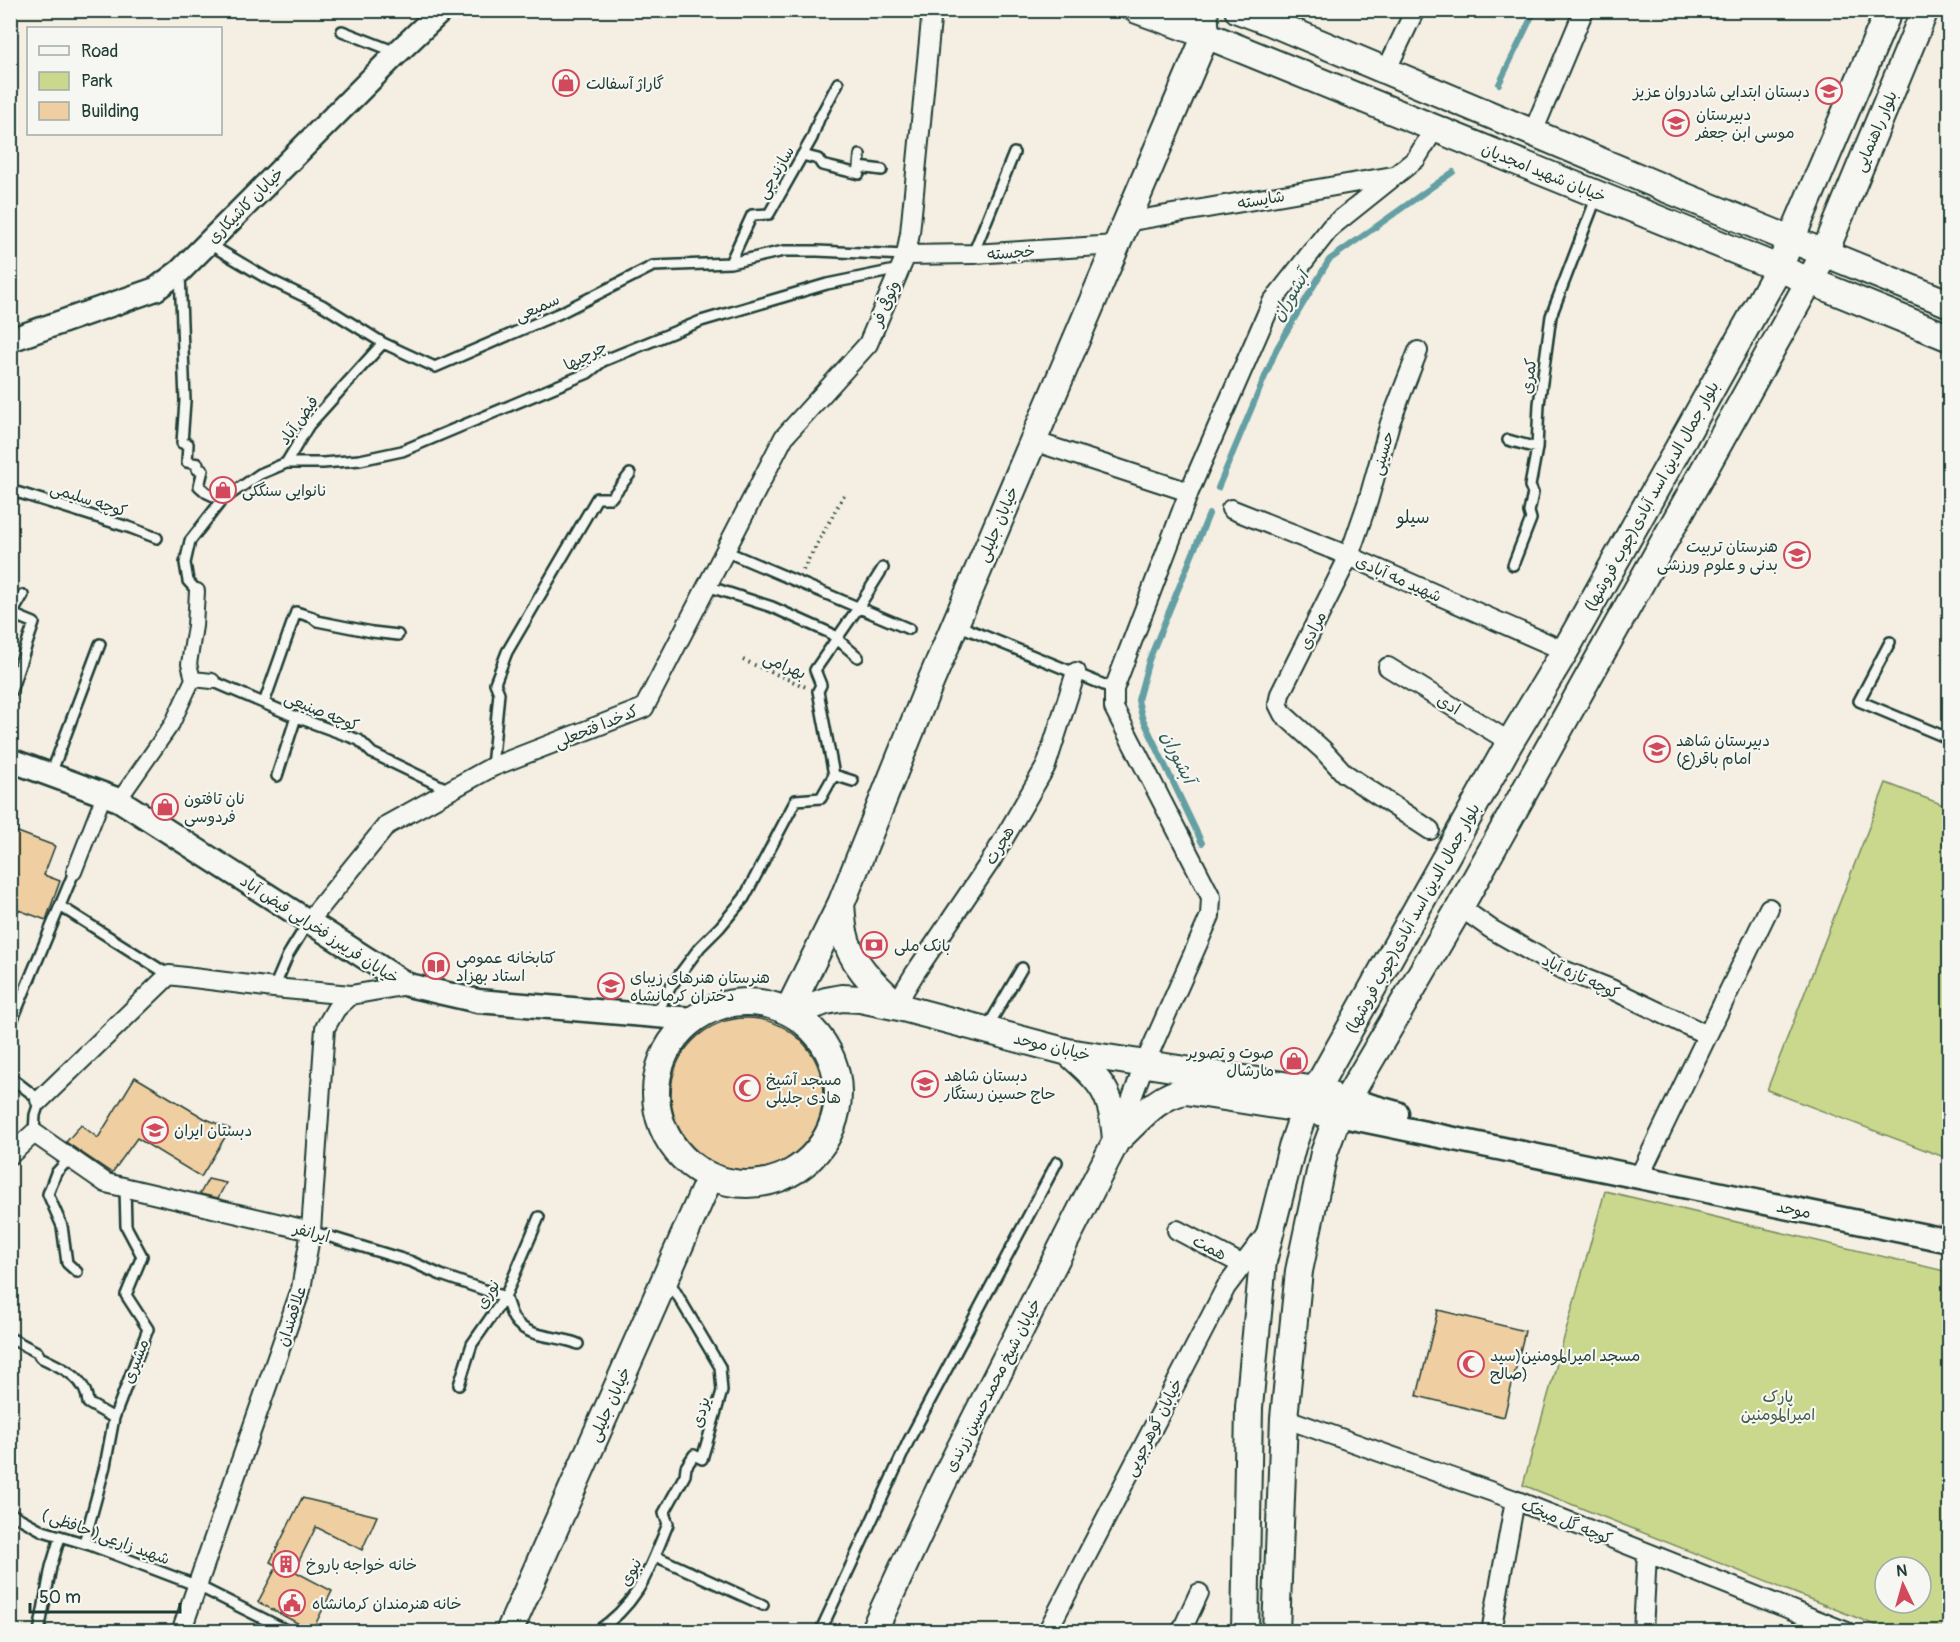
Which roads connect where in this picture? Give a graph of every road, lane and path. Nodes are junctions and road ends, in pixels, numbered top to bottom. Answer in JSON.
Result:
{"nodes":[{"id":1,"x":442,"y":10,"type":"edge"},
{"id":2,"x":932,"y":10,"type":"edge"},
{"id":3,"x":1137,"y":10,"type":"edge"},
{"id":4,"x":1238,"y":10,"type":"edge"},
{"id":5,"x":1415,"y":10,"type":"edge"},
{"id":6,"x":1584,"y":10,"type":"edge"},
{"id":7,"x":1889,"y":10,"type":"edge"},
{"id":8,"x":1925,"y":10,"type":"edge"},
{"id":9,"x":1205,"y":23,"type":"edge"},
{"id":10,"x":342,"y":31,"type":"dead end"},
{"id":11,"x":398,"y":52,"type":"junction"},
{"id":12,"x":1386,"y":71,"type":"junction"},
{"id":13,"x":838,"y":83,"type":"dead end"},
{"id":14,"x":1435,"y":128,"type":"junction"},
{"id":15,"x":1533,"y":132,"type":"junction"},
{"id":16,"x":1014,"y":153,"type":"dead end"},
{"id":17,"x":802,"y":155,"type":"junction"},
{"id":18,"x":860,"y":155,"type":"dead end"},
{"id":19,"x":860,"y":168,"type":"junction"},
{"id":20,"x":882,"y":170,"type":"dead end"},
{"id":21,"x":1396,"y":176,"type":"junction"},
{"id":22,"x":1598,"y":194,"type":"junction"},
{"id":23,"x":1121,"y":233,"type":"junction"},
{"id":24,"x":1791,"y":239,"type":"junction"},
{"id":25,"x":207,"y":243,"type":"junction"},
{"id":26,"x":1825,"y":252,"type":"junction"},
{"id":27,"x":973,"y":254,"type":"junction"},
{"id":28,"x":903,"y":262,"type":"junction"},
{"id":29,"x":730,"y":263,"type":"junction"},
{"id":30,"x":1779,"y":267,"type":"junction"},
{"id":31,"x":180,"y":270,"type":"junction"},
{"id":32,"x":1810,"y":280,"type":"junction"},
{"id":33,"x":1950,"y":304,"type":"edge"},
{"id":34,"x":1950,"y":338,"type":"edge"},
{"id":35,"x":10,"y":340,"type":"edge"},
{"id":36,"x":383,"y":343,"type":"junction"},
{"id":37,"x":1418,"y":351,"type":"dead end"},
{"id":38,"x":1508,"y":440,"type":"dead end"},
{"id":39,"x":1032,"y":441,"type":"junction"},
{"id":40,"x":1537,"y":448,"type":"junction"},
{"id":41,"x":286,"y":463,"type":"junction"},
{"id":42,"x":630,"y":474,"type":"dead end"},
{"id":43,"x":10,"y":490,"type":"edge"},
{"id":44,"x":1190,"y":492,"type":"junction"},
{"id":45,"x":845,"y":493,"type":"dead end"},
{"id":46,"x":222,"y":500,"type":"junction"},
{"id":47,"x":1231,"y":508,"type":"dead end"},
{"id":48,"x":157,"y":538,"type":"dead end"},
{"id":49,"x":725,"y":551,"type":"junction"},
{"id":50,"x":1349,"y":556,"type":"junction"},
{"id":51,"x":1513,"y":566,"type":"dead end"},
{"id":52,"x":883,"y":568,"type":"dead end"},
{"id":53,"x":796,"y":582,"type":"junction"},
{"id":54,"x":707,"y":586,"type":"junction"},
{"id":55,"x":197,"y":591,"type":"joint"},
{"id":56,"x":23,"y":595,"type":"dead end"},
{"id":57,"x":858,"y":608,"type":"junction"},
{"id":58,"x":955,"y":624,"type":"junction"},
{"id":59,"x":909,"y":629,"type":"dead end"},
{"id":60,"x":398,"y":635,"type":"dead end"},
{"id":61,"x":836,"y":639,"type":"junction"},
{"id":62,"x":1890,"y":642,"type":"dead end"},
{"id":63,"x":100,"y":644,"type":"dead end"},
{"id":64,"x":1565,"y":651,"type":"junction"},
{"id":65,"x":858,"y":657,"type":"dead end"},
{"id":66,"x":743,"y":660,"type":"dead end"},
{"id":67,"x":1388,"y":667,"type":"dead end"},
{"id":68,"x":1076,"y":672,"type":"junction"},
{"id":69,"x":193,"y":679,"type":"junction"},
{"id":70,"x":212,"y":681,"type":"joint"},
{"id":71,"x":1114,"y":689,"type":"junction"},
{"id":72,"x":818,"y":692,"type":"junction"},
{"id":73,"x":10,"y":694,"type":"edge"},
{"id":74,"x":264,"y":703,"type":"junction"},
{"id":75,"x":296,"y":717,"type":"junction"},
{"id":76,"x":1950,"y":739,"type":"edge"},
{"id":77,"x":1510,"y":741,"type":"junction"},
{"id":78,"x":10,"y":760,"type":"edge"},
{"id":79,"x":492,"y":767,"type":"junction"},
{"id":80,"x":50,"y":774,"type":"junction"},
{"id":81,"x":834,"y":775,"type":"junction"},
{"id":82,"x":277,"y":776,"type":"dead end"},
{"id":83,"x":853,"y":781,"type":"dead end"},
{"id":84,"x":450,"y":790,"type":"junction"},
{"id":85,"x":112,"y":797,"type":"junction"},
{"id":86,"x":1430,"y":830,"type":"dead end"},
{"id":87,"x":74,"y":872,"type":"joint"},
{"id":88,"x":841,"y":904,"type":"junction"},
{"id":89,"x":60,"y":906,"type":"junction"},
{"id":90,"x":1460,"y":907,"type":"junction"},
{"id":91,"x":1769,"y":908,"type":"dead end"},
{"id":92,"x":309,"y":921,"type":"junction"},
{"id":93,"x":1022,"y":968,"type":"dead end"},
{"id":94,"x":169,"y":975,"type":"junction"},
{"id":95,"x":408,"y":985,"type":"junction"},
{"id":96,"x":274,"y":988,"type":"junction"},
{"id":97,"x":351,"y":995,"type":"junction"},
{"id":98,"x":899,"y":1007,"type":"junction"},
{"id":99,"x":790,"y":1012,"type":"junction"},
{"id":100,"x":654,"y":1017,"type":"junction"},
{"id":101,"x":692,"y":1020,"type":"junction"},
{"id":102,"x":10,"y":1026,"type":"edge"},
{"id":103,"x":986,"y":1030,"type":"junction"},
{"id":104,"x":1707,"y":1035,"type":"junction"},
{"id":105,"x":1068,"y":1052,"type":"junction"},
{"id":106,"x":1144,"y":1065,"type":"junction"},
{"id":107,"x":11,"y":1078,"type":"edge"},
{"id":108,"x":40,"y":1100,"type":"junction"},
{"id":109,"x":1311,"y":1100,"type":"junction"},
{"id":110,"x":1342,"y":1107,"type":"junction"},
{"id":111,"x":34,"y":1133,"type":"junction"},
{"id":112,"x":1116,"y":1141,"type":"junction"},
{"id":113,"x":10,"y":1155,"type":"edge"},
{"id":114,"x":70,"y":1158,"type":"junction"},
{"id":115,"x":1058,"y":1162,"type":"dead end"},
{"id":116,"x":710,"y":1177,"type":"junction"},
{"id":117,"x":1640,"y":1177,"type":"junction"},
{"id":118,"x":125,"y":1187,"type":"junction"},
{"id":119,"x":539,"y":1217,"type":"dead end"},
{"id":120,"x":1270,"y":1229,"type":"junction"},
{"id":121,"x":1177,"y":1230,"type":"dead end"},
{"id":122,"x":311,"y":1231,"type":"junction"},
{"id":123,"x":1950,"y":1241,"type":"edge"},
{"id":124,"x":1243,"y":1265,"type":"junction"},
{"id":125,"x":76,"y":1272,"type":"dead end"},
{"id":126,"x":666,"y":1276,"type":"junction"},
{"id":127,"x":505,"y":1297,"type":"junction"},
{"id":128,"x":10,"y":1338,"type":"edge"},
{"id":129,"x":578,"y":1344,"type":"dead end"},
{"id":130,"x":459,"y":1385,"type":"dead end"},
{"id":131,"x":114,"y":1418,"type":"junction"},
{"id":132,"x":1284,"y":1418,"type":"junction"},
{"id":133,"x":1515,"y":1500,"type":"junction"},
{"id":134,"x":10,"y":1513,"type":"edge"},
{"id":135,"x":664,"y":1513,"type":"joint"},
{"id":136,"x":60,"y":1537,"type":"junction"},
{"id":137,"x":84,"y":1544,"type":"junction"},
{"id":138,"x":1647,"y":1552,"type":"junction"},
{"id":139,"x":655,"y":1556,"type":"junction"},
{"id":140,"x":198,"y":1586,"type":"junction"},
{"id":141,"x":1199,"y":1593,"type":"dead end"},
{"id":142,"x":763,"y":1605,"type":"dead end"},
{"id":143,"x":39,"y":1632,"type":"edge"},
{"id":144,"x":181,"y":1632,"type":"edge"},
{"id":145,"x":290,"y":1632,"type":"edge"},
{"id":146,"x":509,"y":1632,"type":"edge"},
{"id":147,"x":596,"y":1632,"type":"edge"},
{"id":148,"x":820,"y":1632,"type":"edge"},
{"id":149,"x":873,"y":1632,"type":"edge"},
{"id":150,"x":1047,"y":1632,"type":"edge"},
{"id":151,"x":1181,"y":1632,"type":"edge"},
{"id":152,"x":1245,"y":1632,"type":"edge"},
{"id":153,"x":1276,"y":1632,"type":"edge"},
{"id":154,"x":1491,"y":1632,"type":"edge"},
{"id":155,"x":1643,"y":1632,"type":"edge"},
{"id":156,"x":1848,"y":1632,"type":"edge"}],
"edges":[{"from":1,"to":11,"type":"street","name":"خیابان کاشیکاری"},
{"from":2,"to":28,"type":"street","name":"وثوقی فر"},
{"from":3,"to":9,"type":"main road","name":"خیابان شهید امجدیان"},
{"from":4,"to":9,"type":"main road"},
{"from":4,"to":12,"type":"main road","name":"خیابان شهید امجدیان"},
{"from":5,"to":12,"type":"street"},
{"from":6,"to":15,"type":"street"},
{"from":7,"to":24,"type":"main road","name":"بلوار راهنمایی"},
{"from":8,"to":26,"type":"main road","name":"بلوار راهنمایی"},
{"from":9,"to":14,"type":"main road","name":"خیابان شهید امجدیان"},
{"from":9,"to":23,"type":"main road","name":"خیابان جلیلی"},
{"from":10,"to":11,"type":"lane"},
{"from":11,"to":25,"type":"street","name":"خیابان کاشیکاری"},
{"from":12,"to":15,"type":"main road","name":"خیابان شهید امجدیان"},
{"from":13,"to":17,"type":"lane","name":"سازندچی"},
{"from":14,"to":21,"type":"street"},
{"from":14,"to":22,"type":"main road","name":"خیابان شهید امجدیان"},
{"from":15,"to":24,"type":"main road","name":"خیابان شهید امجدیان"},
{"from":16,"to":27,"type":"lane"},
{"from":17,"to":19,"type":"lane"},
{"from":17,"to":29,"type":"lane","name":"سازندچی"},
{"from":18,"to":19,"type":"lane"},
{"from":19,"to":20,"type":"lane"},
{"from":21,"to":23,"type":"street","name":"شایسته"},
{"from":21,"to":44,"type":"street"},
{"from":22,"to":30,"type":"main road","name":"خیابان شهید امجدیان"},
{"from":22,"to":40,"type":"lane","name":"کمری"},
{"from":23,"to":27,"type":"street","name":"خجسته"},
{"from":23,"to":39,"type":"main road","name":"خیابان جلیلی"},
{"from":24,"to":26,"type":"main road","name":"خیابان شهید امجدیان"},
{"from":24,"to":30,"type":"main road","name":"بلوار راهنمایی"},
{"from":25,"to":31,"type":"street","name":"خیابان کاشیکاری"},
{"from":25,"to":36,"type":"lane","name":"سمیعی"},
{"from":26,"to":32,"type":"main road","name":"بلوار راهنمایی"},
{"from":26,"to":33,"type":"main road","name":"خیابان شهید امجدیان"},
{"from":27,"to":28,"type":"street","name":"خجسته"},
{"from":28,"to":29,"type":"lane","name":"سمیعی"},
{"from":28,"to":41,"type":"lane","name":"چرچیها"},
{"from":28,"to":49,"type":"street","name":"وثوقی فر"},
{"from":29,"to":36,"type":"lane","name":"سمیعی"},
{"from":30,"to":32,"type":"main road","name":"خیابان شهید امجدیان"},
{"from":30,"to":64,"type":"main road","name":"بلوار جمال الدین اسد آبادی(چوب فروشها)"},
{"from":31,"to":35,"type":"street","name":"خیابان کاشیکاری"},
{"from":31,"to":46,"type":"lane"},
{"from":32,"to":34,"type":"main road","name":"خیابان شهید امجدیان"},
{"from":32,"to":90,"type":"main road","name":"بلوار جمال الدین اسد آبادی(چوب فروشها)"},
{"from":36,"to":41,"type":"lane","name":"فیض آباد"},
{"from":37,"to":50,"type":"street","name":"حسینی"},
{"from":38,"to":40,"type":"lane"},
{"from":39,"to":44,"type":"street"},
{"from":39,"to":58,"type":"main road","name":"خیابان جلیلی"},
{"from":40,"to":51,"type":"lane","name":"کمری"},
{"from":41,"to":46,"type":"lane","name":"فیض آباد"},
{"from":42,"to":79,"type":"lane"},
{"from":43,"to":48,"type":"lane","name":"کوچه سلیمی"},
{"from":44,"to":71,"type":"street"},
{"from":45,"to":53,"type":"path"},
{"from":46,"to":55,"type":"lane","name":"فیض آباد"},
{"from":47,"to":50,"type":"street","name":"شهید مه آبادی"},
{"from":49,"to":53,"type":"lane"},
{"from":49,"to":54,"type":"street","name":"کدخدا فتحعلی"},
{"from":50,"to":64,"type":"street","name":"شهید مه آبادی"},
{"from":50,"to":86,"type":"street","name":"مرادی"},
{"from":52,"to":57,"type":"lane"},
{"from":53,"to":57,"type":"lane"},
{"from":54,"to":61,"type":"lane"},
{"from":54,"to":79,"type":"street","name":"کدخدا فتحعلی"},
{"from":55,"to":69,"type":"street"},
{"from":56,"to":73,"type":"lane"},
{"from":57,"to":59,"type":"lane"},
{"from":57,"to":61,"type":"lane"},
{"from":58,"to":68,"type":"lane"},
{"from":58,"to":88,"type":"main road","name":"خیابان جلیلی"},
{"from":60,"to":74,"type":"lane"},
{"from":61,"to":65,"type":"lane"},
{"from":61,"to":72,"type":"lane"},
{"from":62,"to":76,"type":"lane"},
{"from":63,"to":80,"type":"lane"},
{"from":64,"to":77,"type":"main road","name":"بلوار جمال الدین اسد آبادی(چوب فروشها)"},
{"from":66,"to":72,"type":"path","name":"بهرامی"},
{"from":67,"to":77,"type":"street","name":"ادی"},
{"from":68,"to":71,"type":"lane"},
{"from":68,"to":98,"type":"street","name":"هجرت"},
{"from":69,"to":70,"type":"street"},
{"from":69,"to":85,"type":"street"},
{"from":70,"to":74,"type":"lane","name":"کوچه صنیعی"},
{"from":71,"to":106,"type":"street"},
{"from":72,"to":81,"type":"lane"},
{"from":74,"to":75,"type":"lane","name":"کوچه صنیعی"},
{"from":75,"to":82,"type":"lane"},
{"from":75,"to":84,"type":"lane","name":"کوچه صنیعی"},
{"from":77,"to":109,"type":"main road","name":"بلوار جمال الدین اسد آبادی(چوب فروشها)"},
{"from":78,"to":80,"type":"street","name":"خیابان فریبرز فخرایی فیض آباد"},
{"from":79,"to":84,"type":"street","name":"کدخدا فتحعلی"},
{"from":80,"to":85,"type":"street","name":"خیابان فریبرز فخرایی فیض آباد"},
{"from":81,"to":83,"type":"lane"},
{"from":81,"to":100,"type":"lane"},
{"from":84,"to":92,"type":"street","name":"کدخدا فتحعلی"},
{"from":85,"to":87,"type":"street"},
{"from":85,"to":92,"type":"street","name":"خیابان فریبرز فخرایی فیض آباد"},
{"from":87,"to":89,"type":"lane"},
{"from":88,"to":98,"type":"main road"},
{"from":88,"to":99,"type":"main road","name":"خیابان جلیلی"},
{"from":89,"to":94,"type":"lane"},
{"from":89,"to":102,"type":"lane"},
{"from":90,"to":104,"type":"street","name":"کوچه تازه آباد"},
{"from":90,"to":110,"type":"main road","name":"بلوار جمال الدین اسد آبادی(چوب فروشها)"},
{"from":91,"to":104,"type":"street"},
{"from":92,"to":95,"type":"street","name":"خیابان فریبرز فخرایی فیض آباد"},
{"from":92,"to":96,"type":"lane"},
{"from":93,"to":103,"type":"lane"},
{"from":94,"to":96,"type":"street"},
{"from":94,"to":108,"type":"street"},
{"from":95,"to":97,"type":"street"},
{"from":95,"to":100,"type":"street","name":"خیابان فریبرز فخرایی فیض آباد"},
{"from":96,"to":97,"type":"street"},
{"from":97,"to":122,"type":"street","name":"علاقمندان"},
{"from":98,"to":99,"type":"main road","name":"خیابان موحد"},
{"from":98,"to":103,"type":"main road","name":"خیابان موحد"},
{"from":99,"to":101,"type":"main road"},
{"from":99,"to":116,"type":"main road"},
{"from":100,"to":101,"type":"street","name":"خیابان فریبرز فخرایی فیض آباد"},
{"from":101,"to":116,"type":"main road"},
{"from":103,"to":105,"type":"main road","name":"خیابان موحد"},
{"from":104,"to":117,"type":"street"},
{"from":105,"to":106,"type":"main road","name":"خیابان موحد"},
{"from":105,"to":112,"type":"main road"},
{"from":106,"to":109,"type":"main road","name":"خیابان موحد"},
{"from":106,"to":112,"type":"street"},
{"from":107,"to":108,"type":"lane"},
{"from":108,"to":111,"type":"lane"},
{"from":109,"to":110,"type":"main road"},
{"from":109,"to":112,"type":"main road"},
{"from":109,"to":120,"type":"main road","name":"بلوار جمال الدین اسد آبادی(چوب فروشها)"},
{"from":110,"to":117,"type":"street","name":"موحد"},
{"from":110,"to":132,"type":"main road","name":"بلوار جمال الدین اسد آبادی(چوب فروشها)"},
{"from":111,"to":113,"type":"street"},
{"from":111,"to":114,"type":"street","name":"ایرانفر"},
{"from":112,"to":149,"type":"main road","name":"خیابان شیخ محمدحسین زرندی"},
{"from":114,"to":118,"type":"street","name":"ایرانفر"},
{"from":114,"to":125,"type":"lane"},
{"from":115,"to":148,"type":"lane"},
{"from":116,"to":126,"type":"main road","name":"خیابان جلیلی"},
{"from":117,"to":123,"type":"street","name":"موحد"},
{"from":118,"to":122,"type":"street","name":"ایرانفر"},
{"from":118,"to":131,"type":"lane","name":"مشیری"},
{"from":119,"to":127,"type":"lane","name":"نوری"},
{"from":120,"to":124,"type":"street","name":"خیابان گوهرجویی"},
{"from":120,"to":152,"type":"main road","name":"بلوار جمال الدین اسد آبادی(چوب فروشها)"},
{"from":121,"to":124,"type":"street","name":"همت"},
{"from":122,"to":127,"type":"lane","name":"ایرانفر"},
{"from":122,"to":140,"type":"street","name":"علاقمندان"},
{"from":124,"to":150,"type":"street","name":"خیابان گوهرجویی"},
{"from":126,"to":135,"type":"lane","name":"یزدی"},
{"from":126,"to":146,"type":"main road","name":"خیابان جلیلی"},
{"from":127,"to":129,"type":"lane"},
{"from":127,"to":130,"type":"lane","name":"نوری"},
{"from":128,"to":131,"type":"lane"},
{"from":131,"to":137,"type":"lane","name":"مشیری"},
{"from":132,"to":133,"type":"street","name":"کوچه گل میخک"},
{"from":132,"to":153,"type":"main road","name":"بلوار جمال الدین اسد آبادی(چوب فروشها)"},
{"from":133,"to":138,"type":"street","name":"کوچه گل میخک"},
{"from":133,"to":154,"type":"street"},
{"from":134,"to":136,"type":"lane","name":"شهید زارعی( حافظی )"},
{"from":135,"to":139,"type":"lane","name":"نبوی"},
{"from":136,"to":137,"type":"lane","name":"شهید زارعی( حافظی )"},
{"from":136,"to":143,"type":"lane"},
{"from":137,"to":140,"type":"lane","name":"شهید زارعی( حافظی )"},
{"from":138,"to":155,"type":"street"},
{"from":138,"to":156,"type":"street","name":"کوچه گل میخک"},
{"from":139,"to":142,"type":"lane"},
{"from":139,"to":147,"type":"lane","name":"نبوی"},
{"from":140,"to":144,"type":"street","name":"علاقمندان"},
{"from":140,"to":145,"type":"lane","name":"شهید زارعی( حافظی )"},
{"from":141,"to":151,"type":"street"}]}
